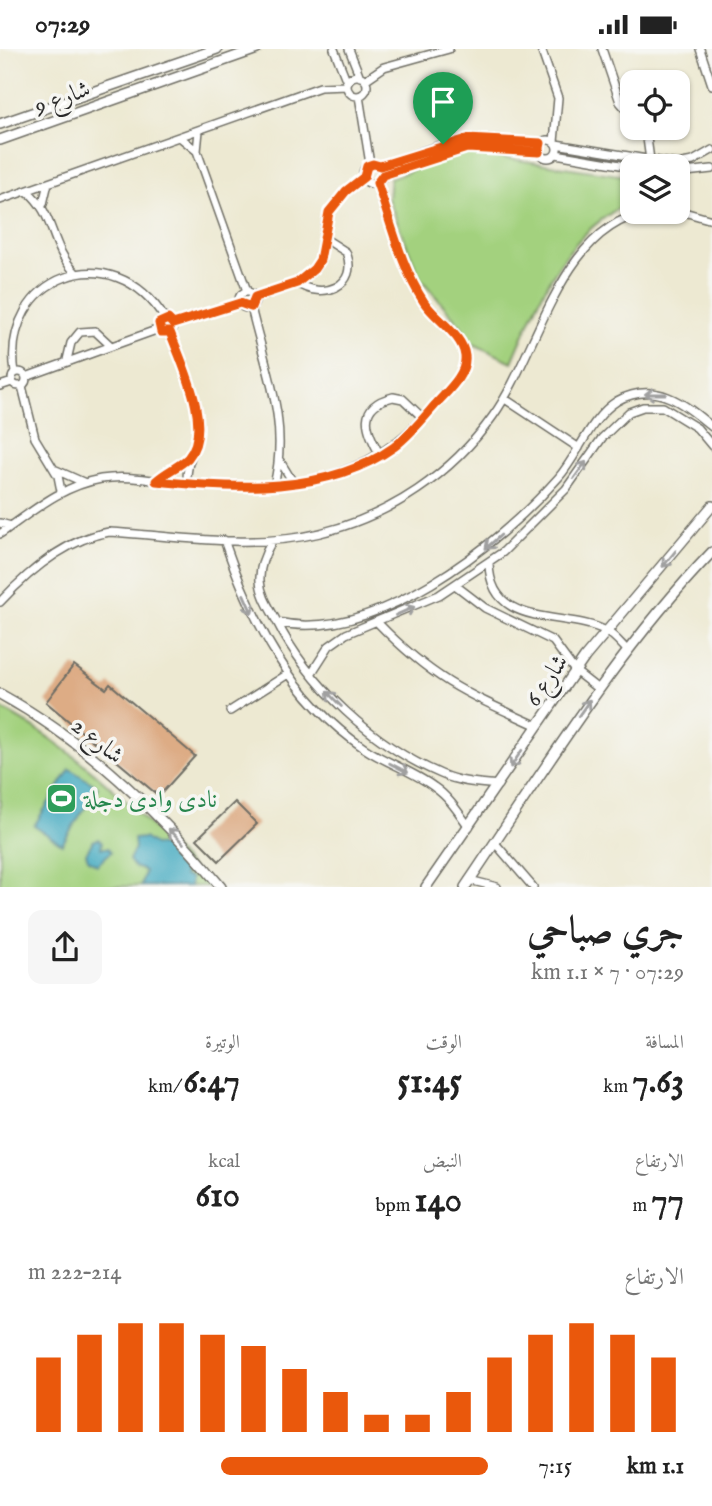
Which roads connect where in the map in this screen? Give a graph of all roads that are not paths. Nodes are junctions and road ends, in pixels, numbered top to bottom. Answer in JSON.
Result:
{"nodes":[{"id":1,"x":217,"y":49,"type":"edge"},
{"id":2,"x":257,"y":49,"type":"edge"},
{"id":3,"x":334,"y":49,"type":"edge"},
{"id":4,"x":349,"y":49,"type":"edge"},
{"id":5,"x":449,"y":49,"type":"edge"},
{"id":6,"x":542,"y":49,"type":"edge"},
{"id":7,"x":603,"y":49,"type":"edge"},
{"id":8,"x":700,"y":49,"type":"edge"},
{"id":9,"x":191,"y":57,"type":"junction"},
{"id":10,"x":195,"y":70,"type":"junction"},
{"id":11,"x":362,"y":78,"type":"junction"},
{"id":12,"x":347,"y":84,"type":"junction"},
{"id":13,"x":712,"y":86,"type":"edge"},
{"id":14,"x":359,"y":96,"type":"junction"},
{"id":15,"x":620,"y":102,"type":"edge"},
{"id":16,"x":0,"y":124,"type":"edge"},
{"id":17,"x":199,"y":131,"type":"junction"},
{"id":18,"x":181,"y":138,"type":"junction"},
{"id":19,"x":0,"y":140,"type":"edge"},
{"id":20,"x":541,"y":143,"type":"junction"},
{"id":21,"x":555,"y":143,"type":"junction"},
{"id":22,"x":712,"y":150,"type":"edge"},
{"id":23,"x":197,"y":151,"type":"junction"},
{"id":24,"x":539,"y":152,"type":"junction"},
{"id":25,"x":556,"y":154,"type":"junction"},
{"id":26,"x":620,"y":155,"type":"edge"},
{"id":27,"x":690,"y":161,"type":"edge"},
{"id":28,"x":370,"y":164,"type":"junction"},
{"id":29,"x":620,"y":165,"type":"edge"},
{"id":30,"x":380,"y":166,"type":"junction"},
{"id":31,"x":712,"y":169,"type":"edge"},
{"id":32,"x":690,"y":172,"type":"edge"},
{"id":33,"x":383,"y":175,"type":"junction"},
{"id":34,"x":364,"y":177,"type":"junction"},
{"id":35,"x":48,"y":183,"type":"junction"},
{"id":36,"x":377,"y":183,"type":"junction"},
{"id":37,"x":27,"y":191,"type":"junction"},
{"id":38,"x":0,"y":200,"type":"edge"},
{"id":39,"x":43,"y":204,"type":"junction"},
{"id":40,"x":690,"y":214,"type":"edge"},
{"id":41,"x":712,"y":220,"type":"edge"},
{"id":42,"x":620,"y":221,"type":"edge"},
{"id":43,"x":324,"y":238,"type":"junction"},
{"id":44,"x":62,"y":257,"type":"junction"},
{"id":45,"x":75,"y":272,"type":"junction"},
{"id":46,"x":59,"y":279,"type":"junction"},
{"id":47,"x":297,"y":283,"type":"junction"},
{"id":48,"x":247,"y":291,"type":"junction"},
{"id":49,"x":255,"y":297,"type":"junction"},
{"id":50,"x":240,"y":303,"type":"junction"},
{"id":51,"x":251,"y":307,"type":"junction"},
{"id":52,"x":165,"y":319,"type":"junction"},
{"id":53,"x":172,"y":328,"type":"junction"},
{"id":54,"x":159,"y":329,"type":"junction"},
{"id":55,"x":110,"y":345,"type":"junction"},
{"id":56,"x":67,"y":360,"type":"junction"},
{"id":57,"x":15,"y":373,"type":"junction"},
{"id":58,"x":26,"y":377,"type":"junction"},
{"id":59,"x":12,"y":382,"type":"junction"},
{"id":60,"x":0,"y":386,"type":"edge"},
{"id":61,"x":22,"y":386,"type":"junction"},
{"id":62,"x":505,"y":399,"type":"junction"},
{"id":63,"x":423,"y":418,"type":"junction"},
{"id":64,"x":712,"y":427,"type":"edge"},
{"id":65,"x":712,"y":446,"type":"edge"},
{"id":66,"x":579,"y":448,"type":"junction"},
{"id":67,"x":380,"y":455,"type":"junction"},
{"id":68,"x":188,"y":458,"type":"junction"},
{"id":69,"x":280,"y":461,"type":"junction"},
{"id":70,"x":54,"y":469,"type":"junction"},
{"id":71,"x":156,"y":481,"type":"junction"},
{"id":72,"x":84,"y":482,"type":"junction"},
{"id":73,"x":187,"y":484,"type":"junction"},
{"id":74,"x":294,"y":484,"type":"junction"},
{"id":75,"x":274,"y":485,"type":"junction"},
{"id":76,"x":61,"y":491,"type":"junction"},
{"id":77,"x":712,"y":506,"type":"edge"},
{"id":78,"x":0,"y":523,"type":"edge"},
{"id":79,"x":11,"y":526,"type":"junction"},
{"id":80,"x":0,"y":534,"type":"edge"},
{"id":81,"x":224,"y":540,"type":"junction"},
{"id":82,"x":272,"y":541,"type":"junction"},
{"id":83,"x":712,"y":552,"type":"edge"},
{"id":84,"x":489,"y":563,"type":"junction"},
{"id":85,"x":455,"y":585,"type":"junction"},
{"id":86,"x":0,"y":602,"type":"edge"},
{"id":87,"x":277,"y":622,"type":"junction"},
{"id":88,"x":378,"y":623,"type":"junction"},
{"id":89,"x":606,"y":631,"type":"junction"},
{"id":90,"x":627,"y":649,"type":"junction"},
{"id":91,"x":575,"y":671,"type":"junction"},
{"id":92,"x":289,"y":674,"type":"junction"},
{"id":93,"x":312,"y":674,"type":"junction"},
{"id":94,"x":598,"y":689,"type":"junction"},
{"id":95,"x":0,"y":694,"type":"edge"},
{"id":96,"x":230,"y":711,"type":"dead end"},
{"id":97,"x":538,"y":726,"type":"junction"},
{"id":98,"x":499,"y":785,"type":"junction"},
{"id":99,"x":469,"y":827,"type":"junction"},
{"id":100,"x":495,"y":843,"type":"junction"},
{"id":101,"x":467,"y":883,"type":"edge"},
{"id":102,"x":221,"y":887,"type":"edge"},
{"id":103,"x":426,"y":887,"type":"edge"},
{"id":104,"x":497,"y":887,"type":"edge"},
{"id":105,"x":533,"y":887,"type":"edge"}],
"edges":[{"from":1,"to":9,"type":"street","name":"شارع 9"},
{"from":2,"to":10,"type":"street","name":"شارع 9"},
{"from":3,"to":12,"type":"street"},
{"from":4,"to":11,"type":"street"},
{"from":5,"to":11,"type":"street"},
{"from":6,"to":21,"type":"street"},
{"from":7,"to":15,"type":"street"},
{"from":8,"to":13,"type":"street"},
{"from":9,"to":10,"type":"street"},
{"from":9,"to":16,"type":"street","name":"شارع 9"},
{"from":10,"to":19,"type":"street","name":"شارع 9"},
{"from":11,"to":12,"type":"street"},
{"from":11,"to":14,"type":"street"},
{"from":12,"to":14,"type":"street"},
{"from":12,"to":17,"type":"street"},
{"from":14,"to":28,"type":"street"},
{"from":17,"to":18,"type":"street"},
{"from":17,"to":23,"type":"street"},
{"from":18,"to":23,"type":"street"},
{"from":18,"to":35,"type":"street"},
{"from":20,"to":21,"type":"street"},
{"from":20,"to":24,"type":"street"},
{"from":20,"to":30,"type":"street"},
{"from":21,"to":25,"type":"street"},
{"from":21,"to":26,"type":"street"},
{"from":22,"to":27,"type":"street"},
{"from":23,"to":48,"type":"street"},
{"from":24,"to":25,"type":"street"},
{"from":24,"to":33,"type":"street"},
{"from":25,"to":29,"type":"street"},
{"from":28,"to":30,"type":"street"},
{"from":28,"to":34,"type":"street"},
{"from":30,"to":33,"type":"street"},
{"from":31,"to":32,"type":"street"},
{"from":33,"to":36,"type":"street"},
{"from":34,"to":36,"type":"street"},
{"from":34,"to":43,"type":"street"},
{"from":35,"to":37,"type":"street"},
{"from":35,"to":39,"type":"street"},
{"from":36,"to":63,"type":"street"},
{"from":37,"to":38,"type":"street"},
{"from":37,"to":39,"type":"street"},
{"from":39,"to":44,"type":"street"},
{"from":40,"to":41,"type":"street"},
{"from":42,"to":62,"type":"street"},
{"from":43,"to":47,"type":"street"},
{"from":43,"to":47,"type":"street"},
{"from":44,"to":45,"type":"street"},
{"from":44,"to":46,"type":"street"},
{"from":45,"to":46,"type":"street"},
{"from":45,"to":52,"type":"street"},
{"from":46,"to":57,"type":"street"},
{"from":47,"to":49,"type":"street"},
{"from":48,"to":49,"type":"street"},
{"from":48,"to":50,"type":"street"},
{"from":49,"to":51,"type":"street"},
{"from":50,"to":51,"type":"street"},
{"from":50,"to":53,"type":"street"},
{"from":51,"to":69,"type":"street"},
{"from":52,"to":53,"type":"street"},
{"from":52,"to":54,"type":"street"},
{"from":53,"to":54,"type":"street"},
{"from":53,"to":68,"type":"street"},
{"from":54,"to":55,"type":"street"},
{"from":55,"to":56,"type":"street"},
{"from":55,"to":56,"type":"street"},
{"from":56,"to":58,"type":"street"},
{"from":57,"to":58,"type":"street"},
{"from":57,"to":59,"type":"street"},
{"from":58,"to":61,"type":"street"},
{"from":59,"to":60,"type":"street"},
{"from":59,"to":61,"type":"street"},
{"from":61,"to":70,"type":"street"},
{"from":62,"to":66,"type":"street"},
{"from":62,"to":82,"type":"street"},
{"from":63,"to":67,"type":"street"},
{"from":63,"to":67,"type":"street"},
{"from":64,"to":66,"type":"street","one_way":true},
{"from":84,"to":65,"type":"street","one_way":true},
{"from":66,"to":87,"type":"street","one_way":true},
{"from":67,"to":74,"type":"street"},
{"from":68,"to":71,"type":"street"},
{"from":68,"to":73,"type":"street"},
{"from":69,"to":74,"type":"street"},
{"from":69,"to":75,"type":"street"},
{"from":70,"to":72,"type":"street"},
{"from":70,"to":76,"type":"street"},
{"from":71,"to":72,"type":"street"},
{"from":71,"to":73,"type":"street"},
{"from":72,"to":76,"type":"street"},
{"from":73,"to":75,"type":"street"},
{"from":74,"to":75,"type":"street"},
{"from":76,"to":79,"type":"street"},
{"from":77,"to":89,"type":"street","name":"شارع 6","one_way":true},
{"from":78,"to":79,"type":"street"},
{"from":79,"to":80,"type":"street"},
{"from":81,"to":82,"type":"street"},
{"from":81,"to":86,"type":"street"},
{"from":81,"to":92,"type":"street","one_way":true},
{"from":82,"to":87,"type":"street"},
{"from":83,"to":90,"type":"street","name":"شارع 6"},
{"from":84,"to":85,"type":"street"},
{"from":84,"to":89,"type":"street"},
{"from":88,"to":85,"type":"street","one_way":true},
{"from":85,"to":91,"type":"street"},
{"from":87,"to":93,"type":"street"},
{"from":88,"to":93,"type":"street"},
{"from":88,"to":97,"type":"street"},
{"from":89,"to":90,"type":"street"},
{"from":89,"to":91,"type":"street","name":"شارع 6"},
{"from":90,"to":94,"type":"street","name":"شارع 6"},
{"from":91,"to":94,"type":"street"},
{"from":91,"to":97,"type":"street","name":"شارع 6"},
{"from":92,"to":96,"type":"street"},
{"from":92,"to":99,"type":"street","one_way":true},
{"from":98,"to":93,"type":"street","one_way":true},
{"from":100,"to":94,"type":"street","name":"شارع 6","one_way":true},
{"from":102,"to":95,"type":"street","name":"شارع 2","one_way":true},
{"from":97,"to":98,"type":"street","name":"شارع 6","one_way":true},
{"from":98,"to":99,"type":"street","name":"شارع 6"},
{"from":99,"to":103,"type":"street","name":"شارع 6"},
{"from":100,"to":101,"type":"street","name":"شارع 6"},
{"from":100,"to":105,"type":"street"},
{"from":101,"to":104,"type":"street"}]}
